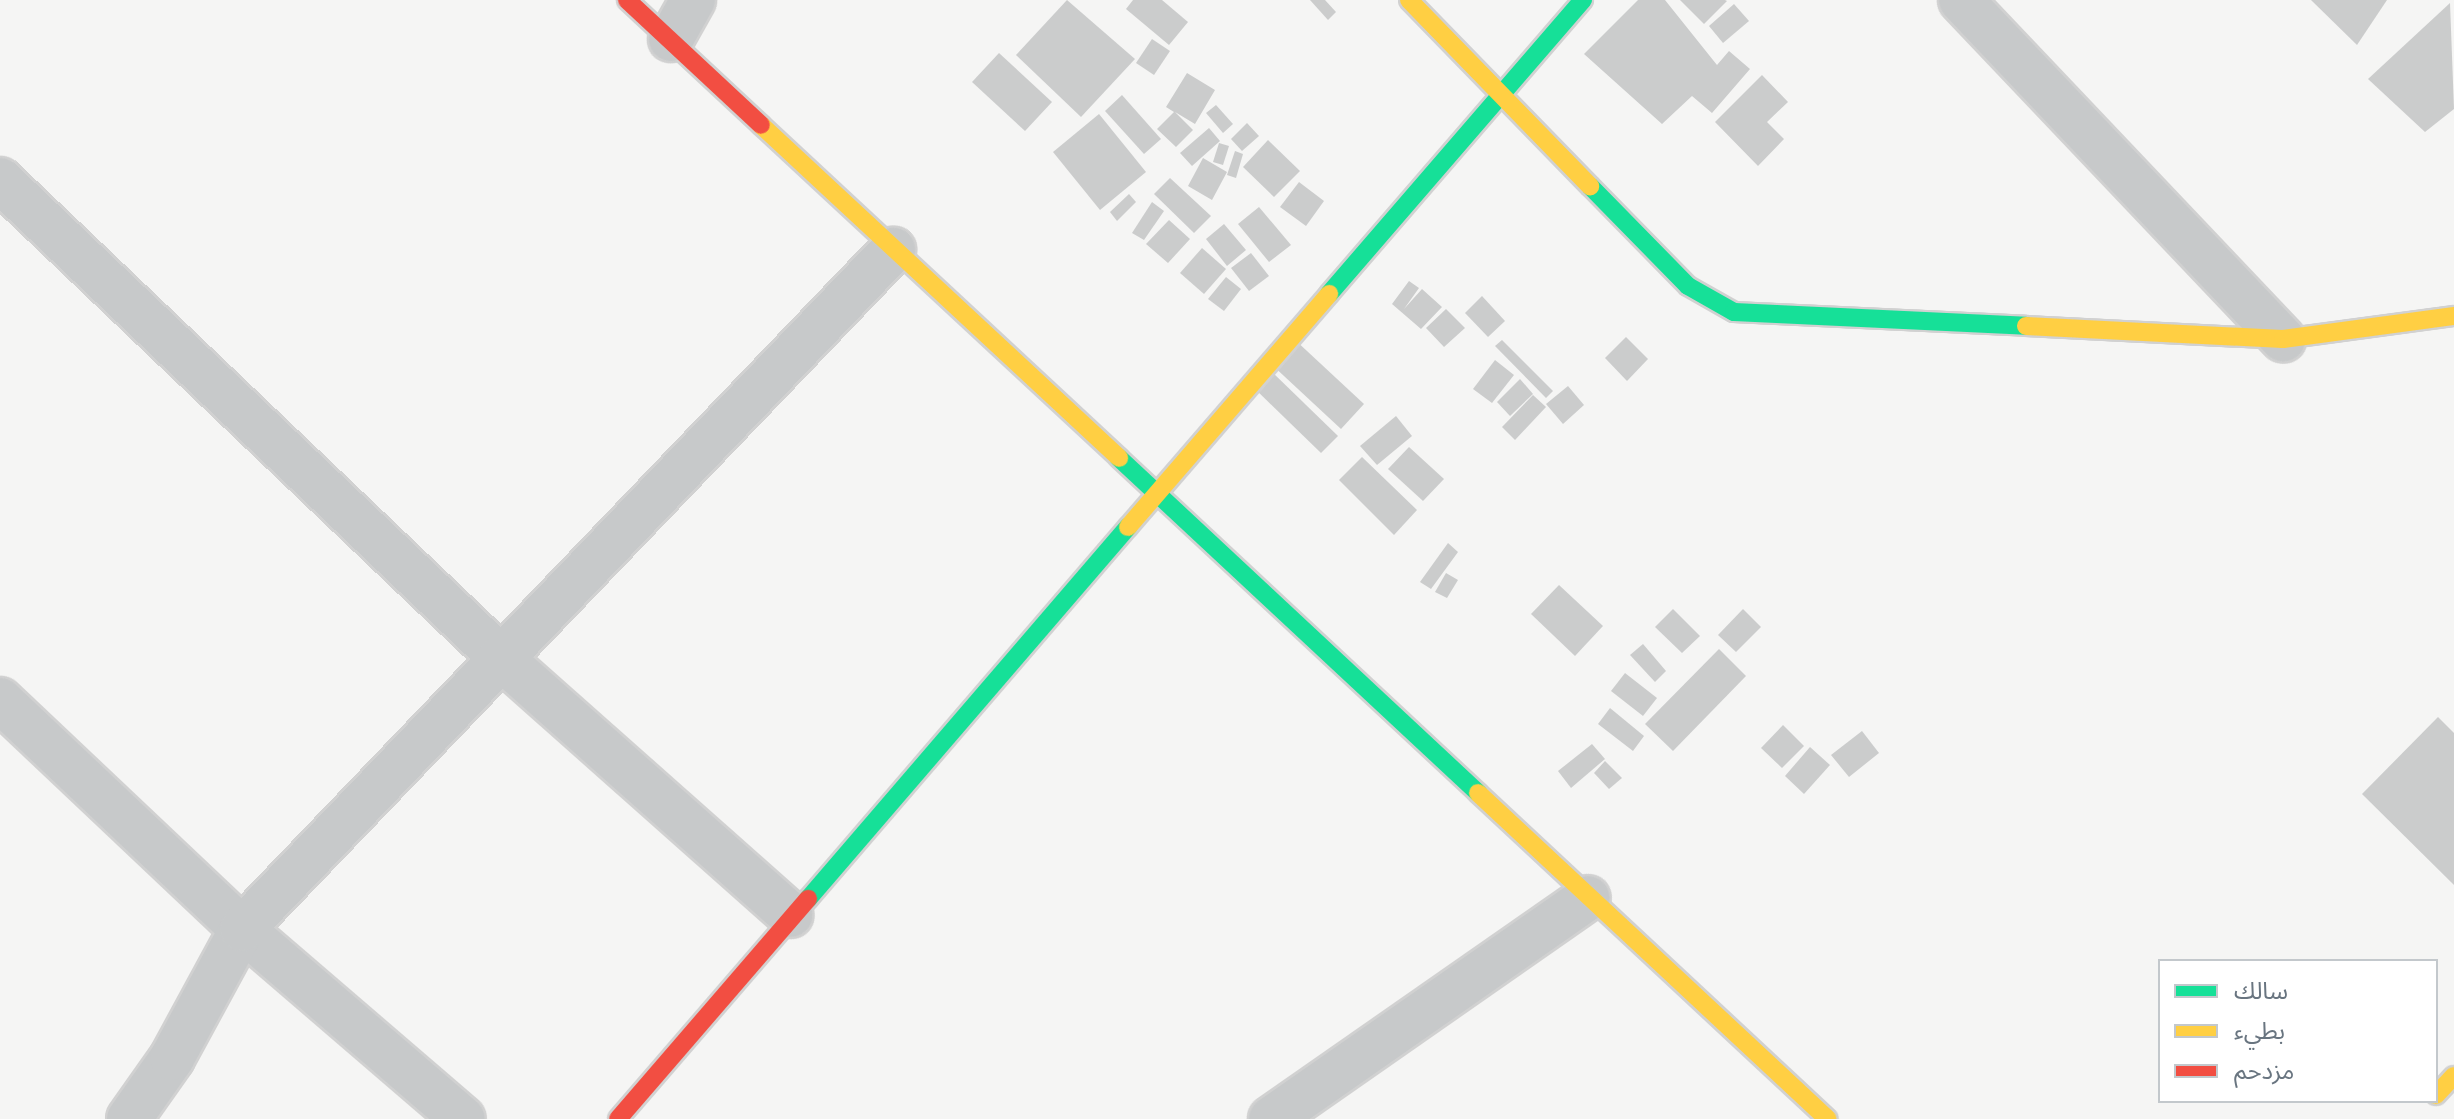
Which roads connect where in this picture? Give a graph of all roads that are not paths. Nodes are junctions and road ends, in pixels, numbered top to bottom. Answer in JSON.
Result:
{"nodes":[{"id":1,"x":627,"y":0,"type":"edge"},
{"id":2,"x":693,"y":0,"type":"edge"},
{"id":3,"x":1409,"y":0,"type":"edge"},
{"id":4,"x":1583,"y":0,"type":"edge"},
{"id":5,"x":1961,"y":0,"type":"edge"},
{"id":6,"x":671,"y":39,"type":"junction"},
{"id":7,"x":1500,"y":88,"type":"junction"},
{"id":8,"x":0,"y":180,"type":"edge"},
{"id":9,"x":893,"y":250,"type":"junction"},
{"id":10,"x":2454,"y":316,"type":"edge"},
{"id":11,"x":2283,"y":339,"type":"junction"},
{"id":12,"x":1154,"y":494,"type":"junction"},
{"id":13,"x":501,"y":658,"type":"junction"},
{"id":14,"x":0,"y":700,"type":"edge"},
{"id":15,"x":1588,"y":898,"type":"junction"},
{"id":16,"x":790,"y":915,"type":"junction"},
{"id":17,"x":242,"y":929,"type":"junction"},
{"id":18,"x":2454,"y":1076,"type":"edge"},
{"id":19,"x":2438,"y":1093,"type":"edge"},
{"id":20,"x":129,"y":1119,"type":"edge"},
{"id":21,"x":463,"y":1119,"type":"edge"},
{"id":22,"x":618,"y":1119,"type":"edge"},
{"id":23,"x":1271,"y":1119,"type":"edge"},
{"id":24,"x":1828,"y":1119,"type":"edge"}],
"edges":[{"from":1,"to":6,"type":"street"},
{"from":2,"to":6,"type":"street"},
{"from":3,"to":7,"type":"street"},
{"from":4,"to":7,"type":"street"},
{"from":5,"to":11,"type":"street"},
{"from":6,"to":9,"type":"street"},
{"from":7,"to":11,"type":"street"},
{"from":7,"to":12,"type":"street"},
{"from":8,"to":13,"type":"street"},
{"from":9,"to":12,"type":"street"},
{"from":9,"to":13,"type":"street"},
{"from":10,"to":11,"type":"street"},
{"from":12,"to":15,"type":"street"},
{"from":12,"to":16,"type":"street"},
{"from":13,"to":16,"type":"street"},
{"from":13,"to":17,"type":"street"},
{"from":14,"to":17,"type":"street"},
{"from":15,"to":23,"type":"street"},
{"from":15,"to":24,"type":"street"},
{"from":16,"to":22,"type":"street"},
{"from":17,"to":20,"type":"street"},
{"from":17,"to":21,"type":"street"},
{"from":18,"to":19,"type":"street"}]}
